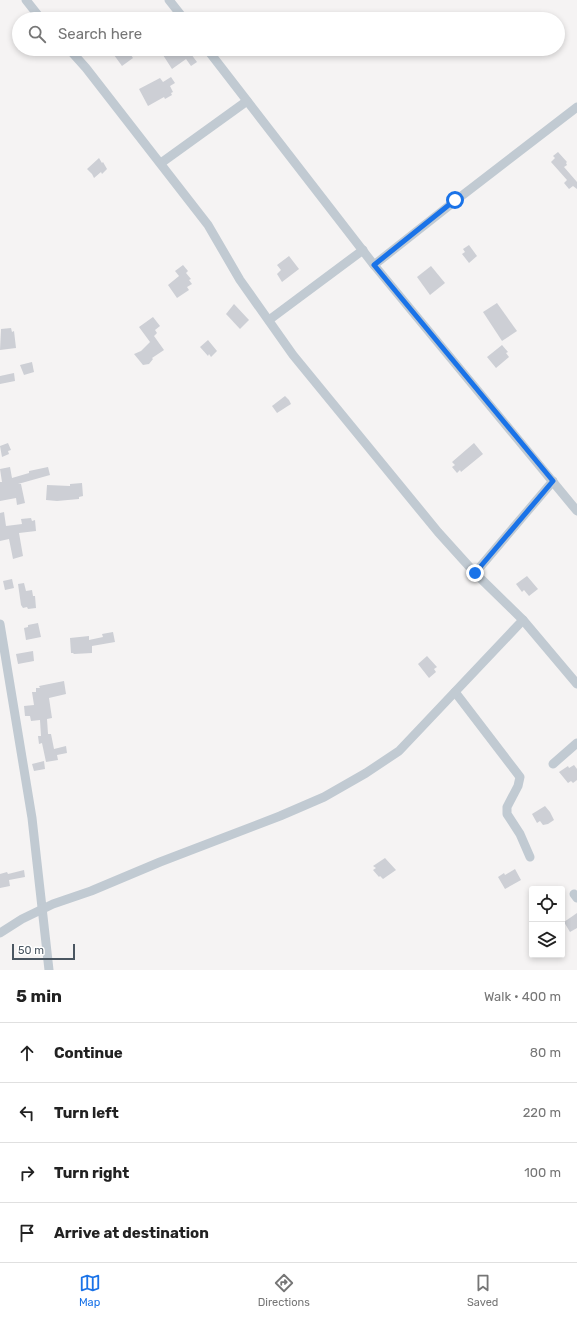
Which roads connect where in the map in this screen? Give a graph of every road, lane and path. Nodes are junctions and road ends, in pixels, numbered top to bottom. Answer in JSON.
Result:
{"nodes":[{"id":1,"x":26,"y":0,"type":"edge"},
{"id":2,"x":169,"y":0,"type":"edge"},
{"id":3,"x":35,"y":12,"type":"edge"},
{"id":4,"x":178,"y":12,"type":"edge"},
{"id":5,"x":75,"y":56,"type":"edge"},
{"id":6,"x":212,"y":56,"type":"edge"},
{"id":7,"x":247,"y":100,"type":"junction"},
{"id":8,"x":577,"y":108,"type":"edge"},
{"id":9,"x":161,"y":163,"type":"junction"},
{"id":10,"x":363,"y":250,"type":"junction"},
{"id":11,"x":374,"y":265,"type":"junction"},
{"id":12,"x":269,"y":320,"type":"junction"},
{"id":13,"x":553,"y":481,"type":"junction"},
{"id":14,"x":577,"y":511,"type":"edge"},
{"id":15,"x":475,"y":573,"type":"junction"},
{"id":16,"x":523,"y":620,"type":"junction"},
{"id":17,"x":0,"y":624,"type":"edge"},
{"id":18,"x":577,"y":684,"type":"edge"},
{"id":19,"x":456,"y":692,"type":"junction"},
{"id":20,"x":577,"y":743,"type":"edge"},
{"id":21,"x":553,"y":764,"type":"dead end"},
{"id":22,"x":530,"y":857,"type":"dead end"},
{"id":23,"x":42,"y":909,"type":"junction"},
{"id":24,"x":0,"y":933,"type":"edge"},
{"id":25,"x":49,"y":970,"type":"edge"}],
"edges":[{"from":1,"to":3,"type":"street"},
{"from":2,"to":4,"type":"street"},
{"from":5,"to":9,"type":"street"},
{"from":6,"to":7,"type":"street"},
{"from":7,"to":9,"type":"street"},
{"from":7,"to":10,"type":"street"},
{"from":8,"to":11,"type":"street"},
{"from":9,"to":12,"type":"street"},
{"from":10,"to":11,"type":"street"},
{"from":10,"to":12,"type":"street"},
{"from":11,"to":13,"type":"street"},
{"from":12,"to":15,"type":"street"},
{"from":13,"to":14,"type":"street"},
{"from":13,"to":15,"type":"street"},
{"from":15,"to":16,"type":"street"},
{"from":16,"to":18,"type":"street"},
{"from":16,"to":19,"type":"street"},
{"from":17,"to":23,"type":"street"},
{"from":19,"to":22,"type":"street"},
{"from":19,"to":23,"type":"street"},
{"from":20,"to":21,"type":"street"},
{"from":23,"to":24,"type":"street"},
{"from":23,"to":25,"type":"street"}]}
